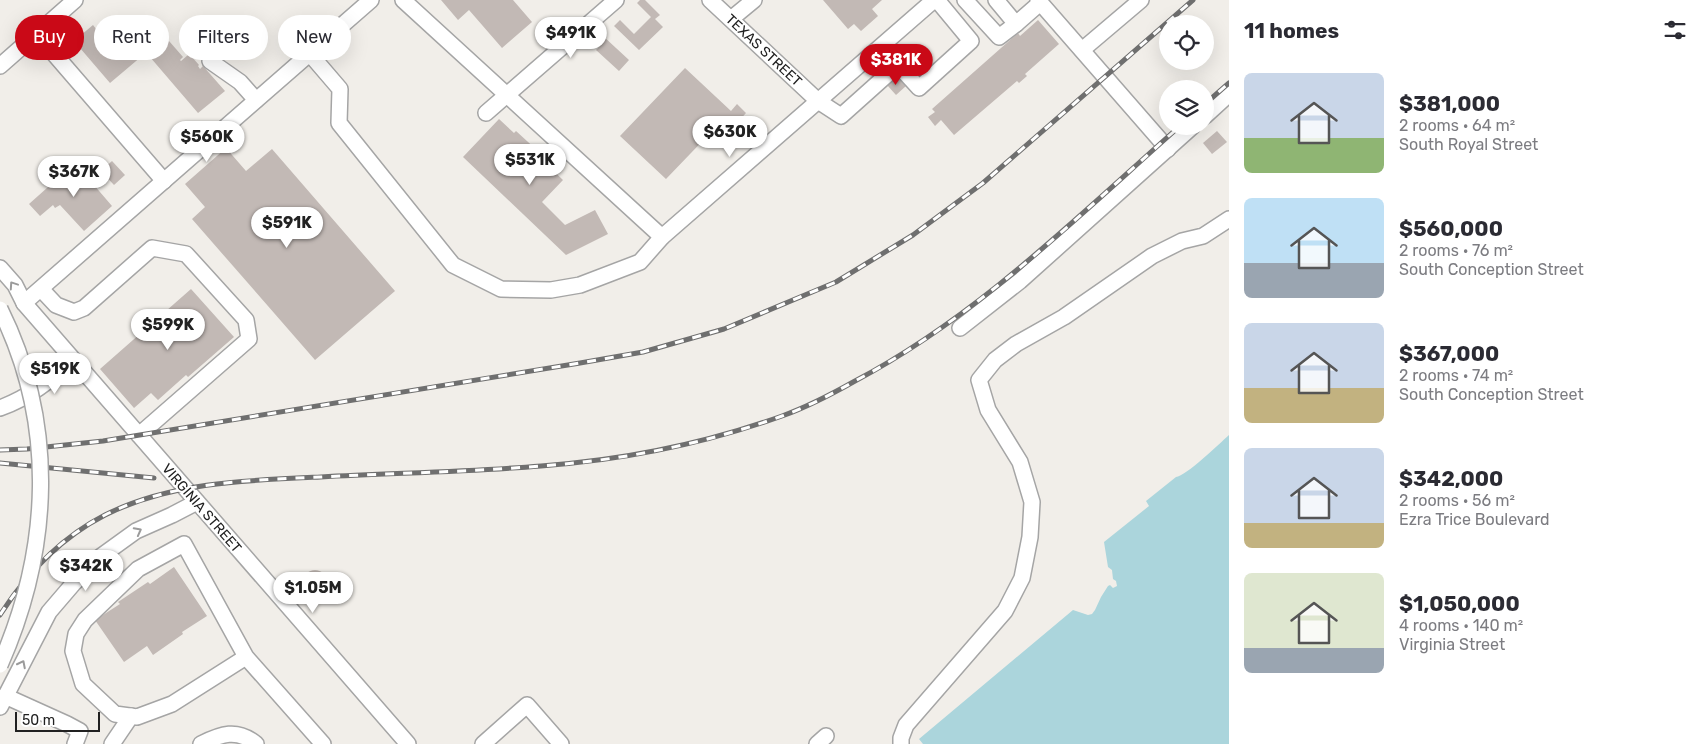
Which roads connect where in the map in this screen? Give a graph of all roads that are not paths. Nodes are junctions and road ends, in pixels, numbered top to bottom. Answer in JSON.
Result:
{"nodes":[{"id":1,"x":76,"y":0,"type":"edge"},
{"id":2,"x":371,"y":0,"type":"edge"},
{"id":3,"x":616,"y":0,"type":"edge"},
{"id":4,"x":710,"y":0,"type":"edge"},
{"id":5,"x":754,"y":0,"type":"edge"},
{"id":6,"x":936,"y":0,"type":"edge"},
{"id":7,"x":965,"y":0,"type":"edge"},
{"id":8,"x":996,"y":0,"type":"edge"},
{"id":9,"x":1141,"y":0,"type":"edge"},
{"id":10,"x":1038,"y":1,"type":"edge"},
{"id":11,"x":411,"y":3,"type":"edge"},
{"id":12,"x":59,"y":15,"type":"edge"},
{"id":13,"x":351,"y":18,"type":"edge"},
{"id":14,"x":731,"y":19,"type":"junction"},
{"id":15,"x":1016,"y":24,"type":"junction"},
{"id":16,"x":1082,"y":50,"type":"junction"},
{"id":17,"x":15,"y":53,"type":"edge"},
{"id":18,"x":60,"y":60,"type":"edge"},
{"id":19,"x":303,"y":60,"type":"edge"},
{"id":20,"x":315,"y":60,"type":"edge"},
{"id":21,"x":210,"y":61,"type":"dead end"},
{"id":22,"x":0,"y":66,"type":"edge"},
{"id":23,"x":1229,"y":94,"type":"edge"},
{"id":24,"x":506,"y":95,"type":"junction"},
{"id":25,"x":256,"y":100,"type":"junction"},
{"id":26,"x":818,"y":100,"type":"junction"},
{"id":27,"x":1214,"y":108,"type":"edge"},
{"id":28,"x":486,"y":113,"type":"dead end"},
{"id":29,"x":1184,"y":135,"type":"edge"},
{"id":30,"x":1168,"y":149,"type":"junction"},
{"id":31,"x":164,"y":180,"type":"junction"},
{"id":32,"x":1229,"y":219,"type":"edge"},
{"id":33,"x":662,"y":237,"type":"junction"},
{"id":34,"x":0,"y":268,"type":"edge"},
{"id":35,"x":41,"y":289,"type":"junction"},
{"id":36,"x":24,"y":303,"type":"junction"},
{"id":37,"x":0,"y":309,"type":"edge"},
{"id":38,"x":960,"y":328,"type":"dead end"},
{"id":39,"x":73,"y":360,"type":"junction"},
{"id":40,"x":0,"y":408,"type":"edge"},
{"id":41,"x":139,"y":435,"type":"junction"},
{"id":42,"x":196,"y":502,"type":"junction"},
{"id":43,"x":246,"y":657,"type":"junction"},
{"id":44,"x":0,"y":665,"type":"edge"},
{"id":45,"x":3,"y":702,"type":"edge"},
{"id":46,"x":131,"y":716,"type":"junction"},
{"id":47,"x":75,"y":744,"type":"edge"},
{"id":48,"x":112,"y":744,"type":"edge"},
{"id":49,"x":201,"y":744,"type":"edge"},
{"id":50,"x":256,"y":744,"type":"edge"},
{"id":51,"x":323,"y":744,"type":"edge"},
{"id":52,"x":408,"y":744,"type":"edge"},
{"id":53,"x":483,"y":744,"type":"edge"},
{"id":54,"x":560,"y":744,"type":"edge"},
{"id":55,"x":901,"y":744,"type":"edge"}],
"edges":[{"from":1,"to":12,"type":"street"},
{"from":2,"to":13,"type":"street"},
{"from":3,"to":24,"type":"street"},
{"from":4,"to":14,"type":"street","name":"TEXAS STREET"},
{"from":5,"to":14,"type":"street"},
{"from":6,"to":26,"type":"street"},
{"from":6,"to":26,"type":"street","name":"TEXAS STREET"},
{"from":7,"to":15,"type":"street"},
{"from":8,"to":15,"type":"street"},
{"from":9,"to":16,"type":"street"},
{"from":10,"to":15,"type":"street"},
{"from":10,"to":16,"type":"street"},
{"from":11,"to":24,"type":"street"},
{"from":14,"to":26,"type":"street","name":"TEXAS STREET"},
{"from":16,"to":30,"type":"street"},
{"from":17,"to":22,"type":"street"},
{"from":18,"to":31,"type":"street"},
{"from":19,"to":25,"type":"street"},
{"from":20,"to":33,"type":"street"},
{"from":21,"to":25,"type":"street"},
{"from":23,"to":27,"type":"street"},
{"from":24,"to":28,"type":"street"},
{"from":24,"to":33,"type":"street"},
{"from":25,"to":31,"type":"street"},
{"from":26,"to":33,"type":"street"},
{"from":29,"to":30,"type":"street"},
{"from":30,"to":38,"type":"street"},
{"from":31,"to":35,"type":"street"},
{"from":32,"to":55,"type":"street"},
{"from":36,"to":34,"type":"street","name":"VIRGINIA STREET","one_way":true},
{"from":35,"to":36,"type":"street"},
{"from":35,"to":41,"type":"street"},
{"from":36,"to":39,"type":"street","name":"VIRGINIA STREET"},
{"from":37,"to":44,"type":"street","bridge":true},
{"from":39,"to":40,"type":"street"},
{"from":39,"to":41,"type":"street","name":"VIRGINIA STREET"},
{"from":41,"to":42,"type":"street","name":"VIRGINIA STREET"},
{"from":45,"to":42,"type":"street","one_way":true},
{"from":42,"to":52,"type":"street","name":"VIRGINIA STREET"},
{"from":43,"to":46,"type":"street"},
{"from":43,"to":46,"type":"street"},
{"from":43,"to":51,"type":"street"},
{"from":45,"to":47,"type":"street"},
{"from":46,"to":48,"type":"street"},
{"from":49,"to":50,"type":"street"},
{"from":53,"to":54,"type":"street"}]}
